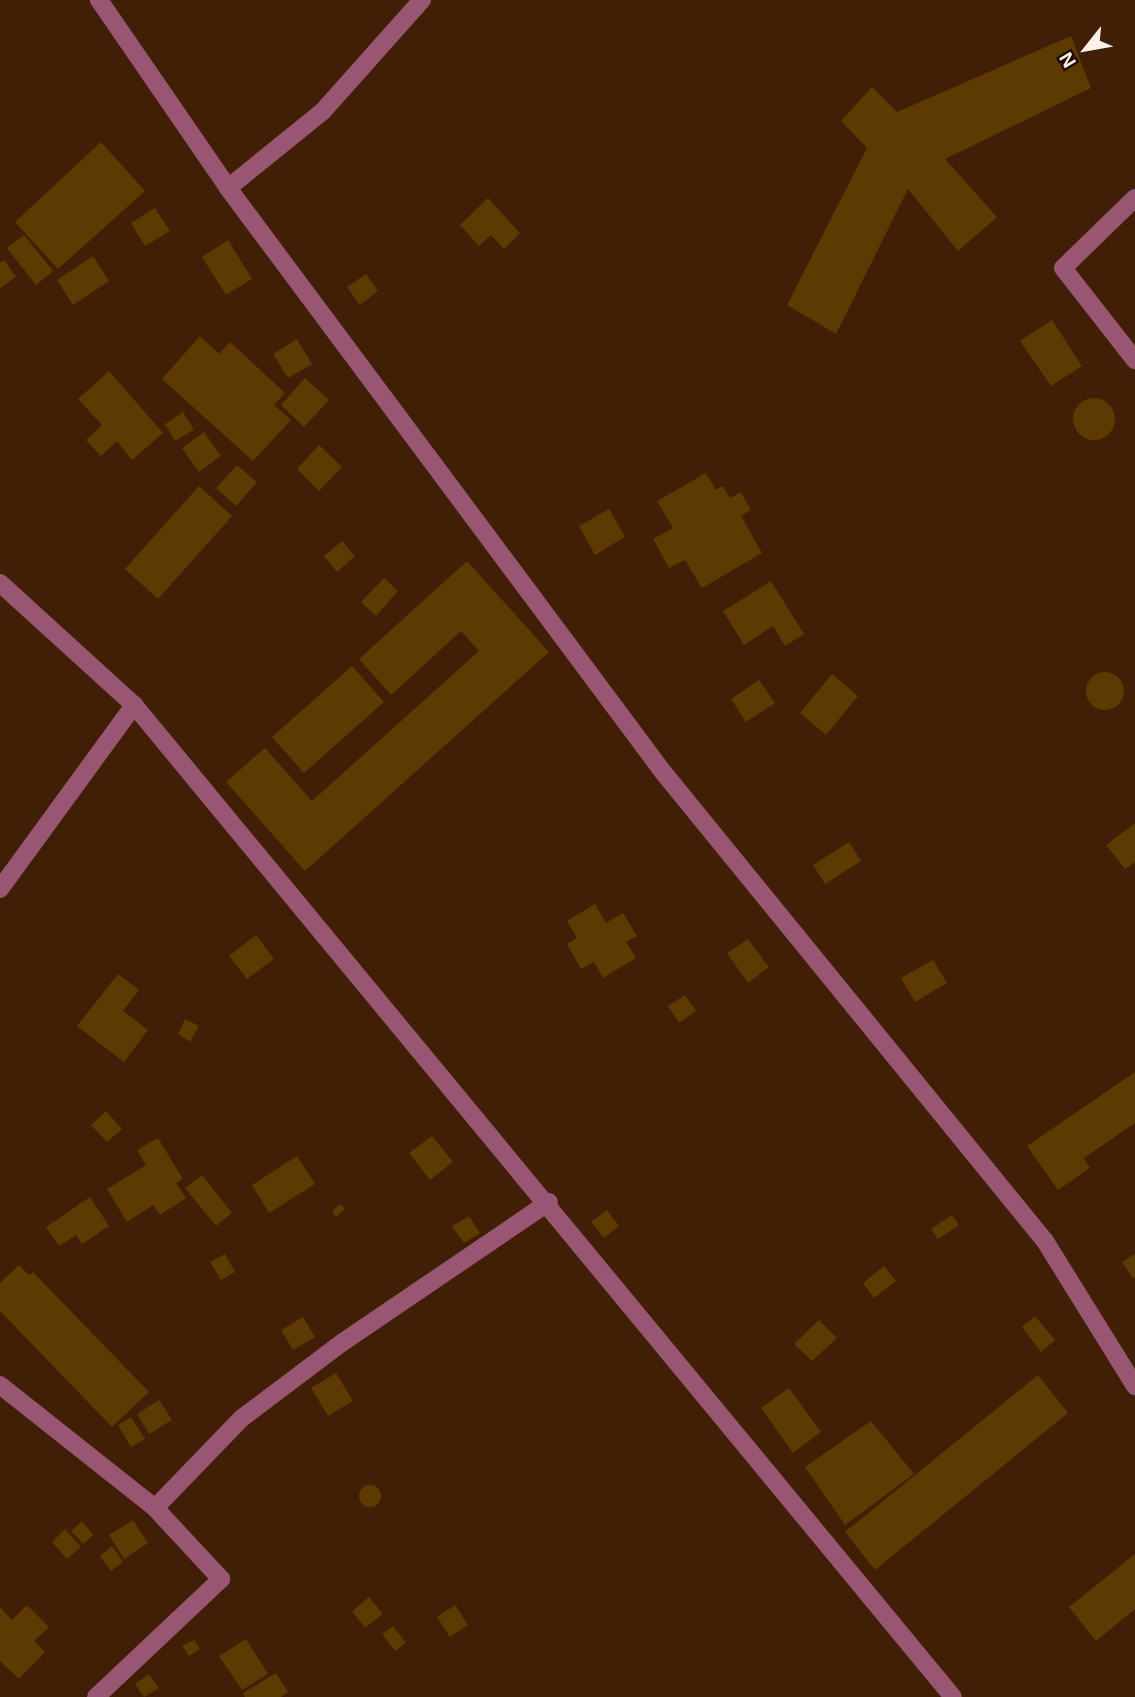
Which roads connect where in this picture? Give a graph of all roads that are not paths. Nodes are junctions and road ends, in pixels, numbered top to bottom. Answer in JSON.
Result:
{"nodes":[{"id":1,"x":99,"y":0,"type":"edge"},
{"id":2,"x":422,"y":0,"type":"edge"},
{"id":3,"x":228,"y":188,"type":"junction"},
{"id":4,"x":1135,"y":198,"type":"edge"},
{"id":5,"x":1135,"y":360,"type":"edge"},
{"id":6,"x":0,"y":583,"type":"edge"},
{"id":7,"x":134,"y":705,"type":"junction"},
{"id":8,"x":0,"y":889,"type":"edge"},
{"id":9,"x":549,"y":1202,"type":"junction"},
{"id":10,"x":0,"y":1385,"type":"edge"},
{"id":11,"x":1135,"y":1386,"type":"edge"},
{"id":12,"x":155,"y":1508,"type":"junction"},
{"id":13,"x":96,"y":1697,"type":"edge"},
{"id":14,"x":953,"y":1697,"type":"edge"}],
"edges":[{"from":1,"to":3,"type":"street"},
{"from":2,"to":3,"type":"street"},
{"from":3,"to":11,"type":"street"},
{"from":4,"to":5,"type":"street"},
{"from":6,"to":7,"type":"street"},
{"from":7,"to":8,"type":"street"},
{"from":7,"to":9,"type":"street"},
{"from":9,"to":12,"type":"street"},
{"from":9,"to":14,"type":"street"},
{"from":10,"to":12,"type":"street"},
{"from":12,"to":13,"type":"street"}]}
